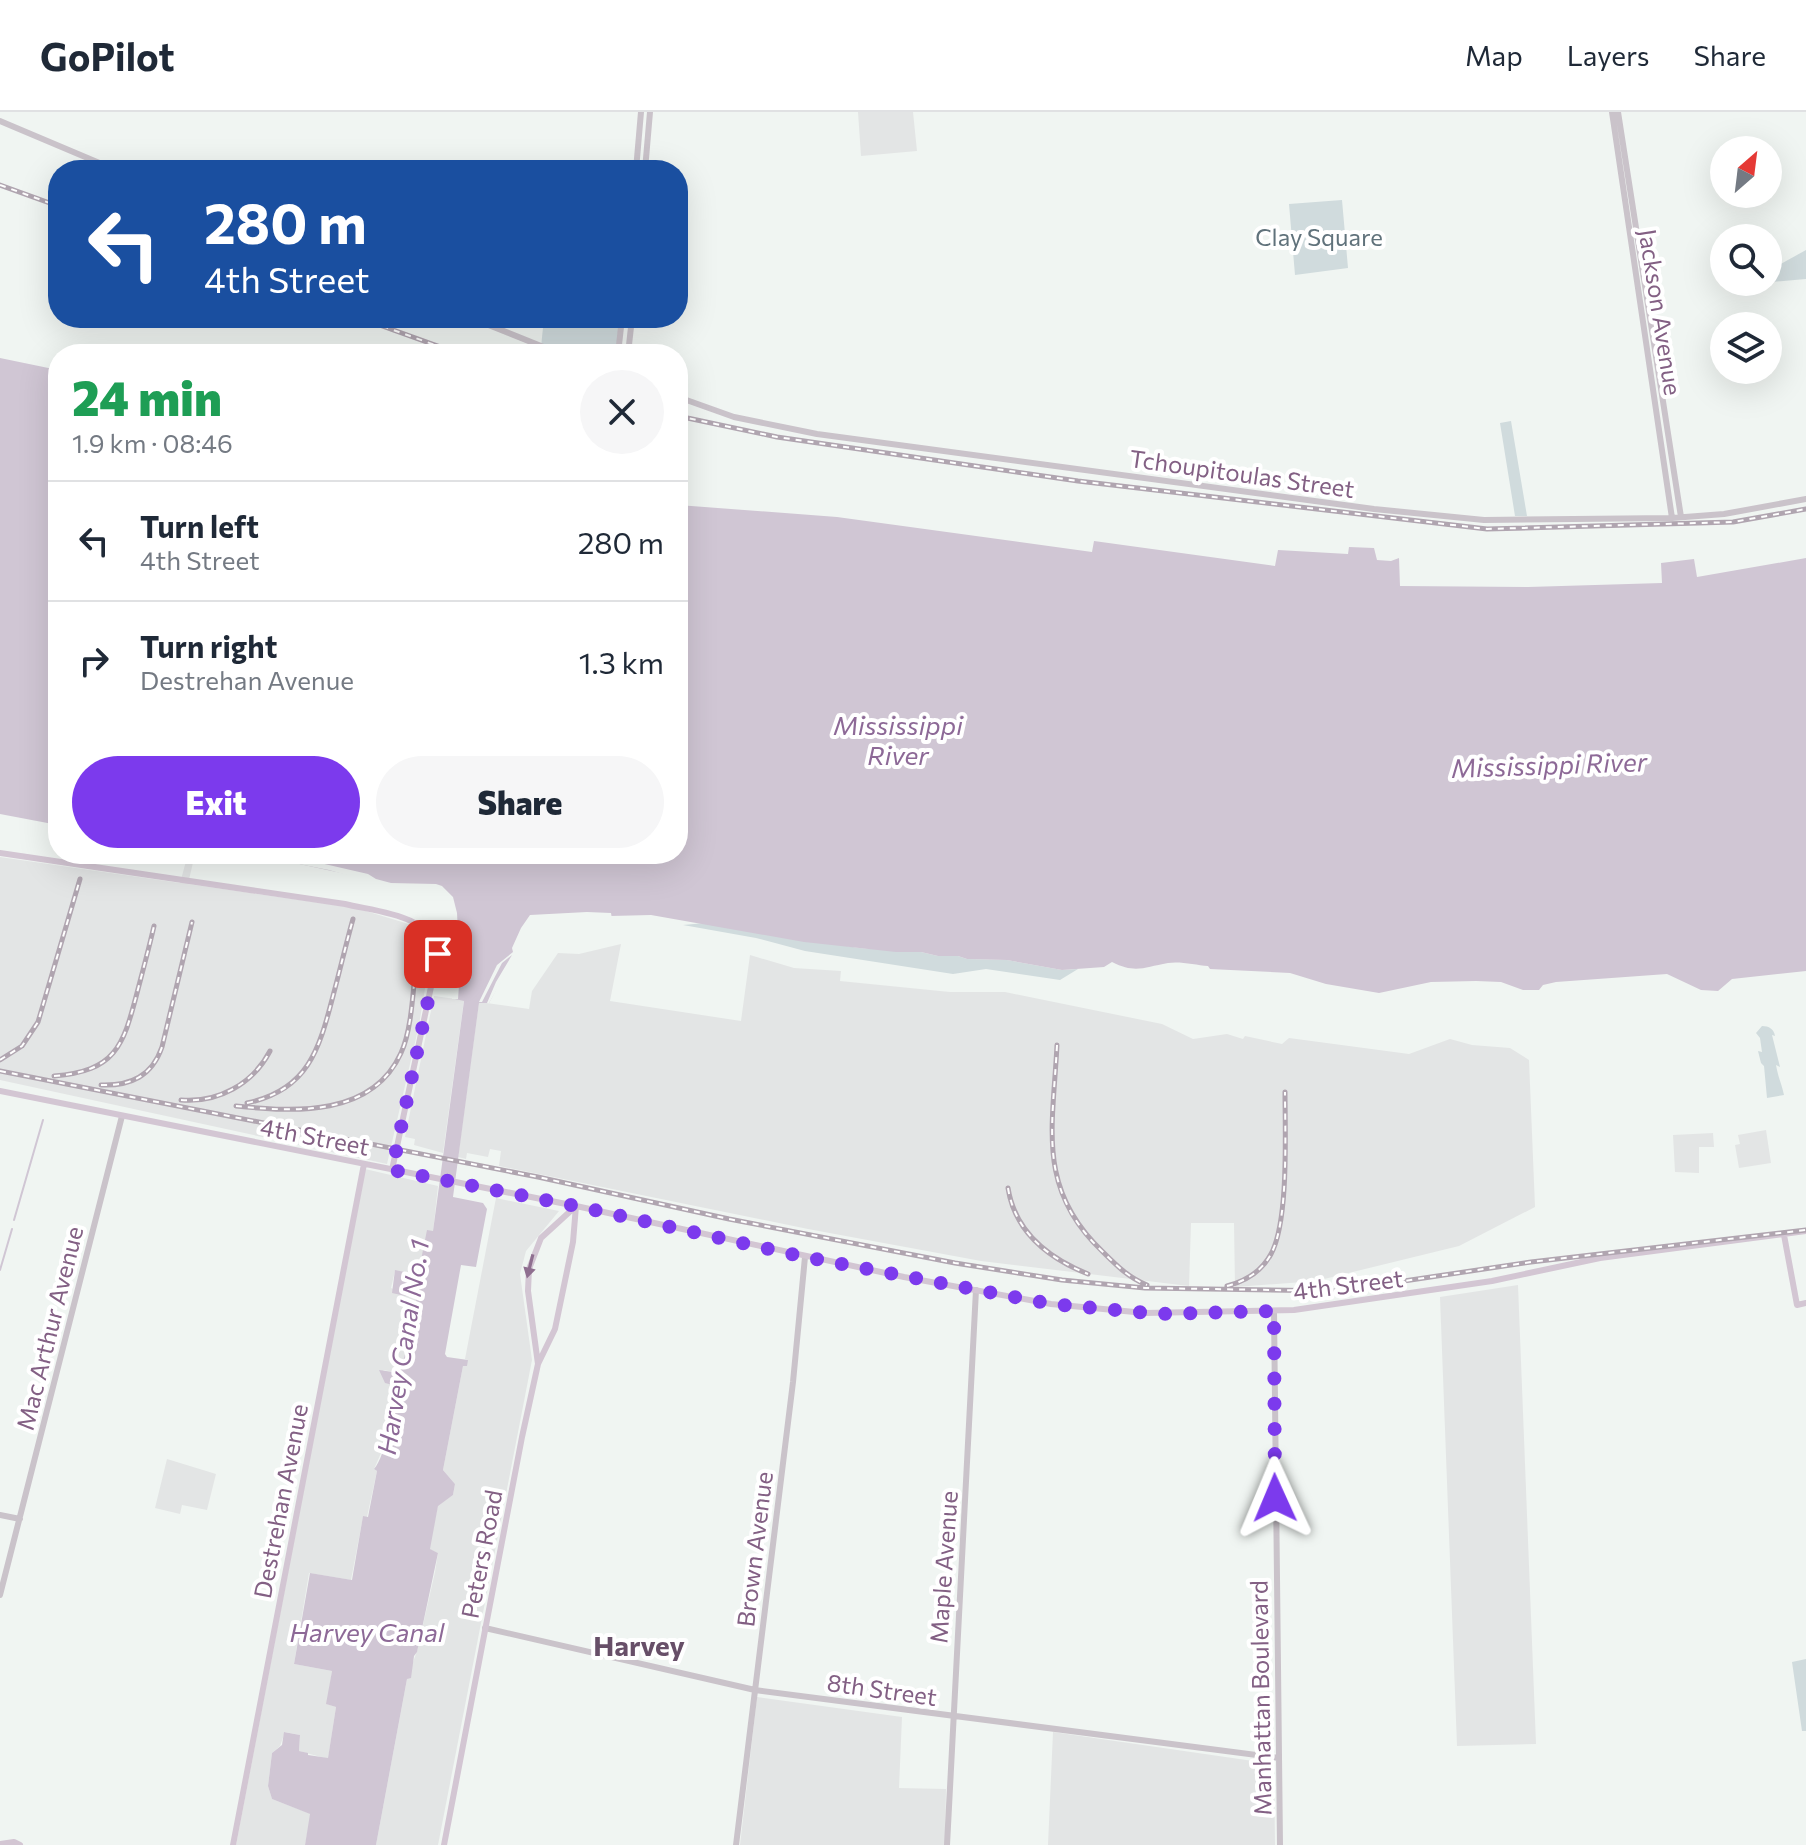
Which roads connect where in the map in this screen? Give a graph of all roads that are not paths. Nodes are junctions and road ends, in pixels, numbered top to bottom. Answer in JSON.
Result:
{"nodes":[{"id":1,"x":641,"y":112,"type":"edge"},
{"id":2,"x":650,"y":112,"type":"edge"},
{"id":3,"x":1615,"y":112,"type":"edge"},
{"id":4,"x":0,"y":121,"type":"edge"},
{"id":5,"x":92,"y":160,"type":"edge"},
{"id":6,"x":637,"y":160,"type":"edge"},
{"id":7,"x":646,"y":160,"type":"edge"},
{"id":8,"x":496,"y":328,"type":"edge"},
{"id":9,"x":536,"y":344,"type":"edge"},
{"id":10,"x":688,"y":401,"type":"edge"},
{"id":11,"x":1806,"y":499,"type":"edge"},
{"id":12,"x":1681,"y":517,"type":"junction"},
{"id":13,"x":1672,"y":518,"type":"junction"},
{"id":14,"x":0,"y":853,"type":"edge"},
{"id":15,"x":48,"y":860,"type":"edge"},
{"id":16,"x":74,"y":864,"type":"edge"},
{"id":17,"x":0,"y":1091,"type":"edge"},
{"id":18,"x":122,"y":1116,"type":"junction"},
{"id":19,"x":364,"y":1164,"type":"junction"},
{"id":20,"x":392,"y":1170,"type":"junction"},
{"id":21,"x":576,"y":1206,"type":"junction"},
{"id":22,"x":1806,"y":1231,"type":"edge"},
{"id":23,"x":1784,"y":1235,"type":"junction"},
{"id":24,"x":805,"y":1257,"type":"junction"},
{"id":25,"x":976,"y":1290,"type":"junction"},
{"id":26,"x":1806,"y":1303,"type":"edge"},
{"id":27,"x":1274,"y":1311,"type":"junction"},
{"id":28,"x":538,"y":1364,"type":"junction"},
{"id":29,"x":0,"y":1515,"type":"edge"},
{"id":30,"x":20,"y":1519,"type":"junction"},
{"id":31,"x":0,"y":1595,"type":"edge"},
{"id":32,"x":485,"y":1628,"type":"junction"},
{"id":33,"x":755,"y":1690,"type":"junction"},
{"id":34,"x":954,"y":1716,"type":"junction"},
{"id":35,"x":1279,"y":1758,"type":"junction"},
{"id":36,"x":0,"y":1842,"type":"edge"},
{"id":37,"x":17,"y":1844,"type":"edge"},
{"id":38,"x":28,"y":1845,"type":"edge"},
{"id":39,"x":233,"y":1845,"type":"edge"},
{"id":40,"x":444,"y":1845,"type":"edge"},
{"id":41,"x":736,"y":1845,"type":"edge"},
{"id":42,"x":947,"y":1845,"type":"edge"},
{"id":43,"x":1280,"y":1845,"type":"edge"}],
"edges":[{"from":1,"to":6,"type":"street"},
{"from":2,"to":7,"type":"street"},
{"from":3,"to":12,"type":"street","name":"Jackson Avenue"},
{"from":3,"to":13,"type":"street","name":"Jackson Avenue"},
{"from":4,"to":5,"type":"street"},
{"from":8,"to":9,"type":"street"},
{"from":10,"to":13,"type":"street","name":"Tchoupitoulas Street"},
{"from":11,"to":12,"type":"street","name":"Tchoupitoulas Street"},
{"from":12,"to":13,"type":"street","name":"Tchoupitoulas Street"},
{"from":14,"to":15,"type":"main road"},
{"from":16,"to":20,"type":"main road"},
{"from":17,"to":18,"type":"main road","name":"4th Street"},
{"from":18,"to":19,"type":"main road","name":"4th Street"},
{"from":18,"to":30,"type":"street","name":"Mac Arthur Avenue"},
{"from":19,"to":20,"type":"main road","name":"4th Street"},
{"from":19,"to":39,"type":"main road","name":"Destrehan Avenue"},
{"from":20,"to":21,"type":"main road","name":"4th Street"},
{"from":21,"to":24,"type":"main road","name":"4th Street"},
{"from":21,"to":28,"type":"main road","name":"Peters Road"},
{"from":21,"to":28,"type":"main road","name":"Peters Road","one_way":true},
{"from":22,"to":23,"type":"main road","name":"4th Street"},
{"from":23,"to":26,"type":"main road"},
{"from":23,"to":27,"type":"main road","name":"4th Street"},
{"from":24,"to":25,"type":"main road","name":"4th Street"},
{"from":24,"to":33,"type":"street","name":"Brown Avenue"},
{"from":25,"to":27,"type":"main road","name":"4th Street"},
{"from":25,"to":34,"type":"street","name":"Maple Avenue"},
{"from":27,"to":35,"type":"street","name":"Manhattan Boulevard"},
{"from":28,"to":32,"type":"main road","name":"Peters Road"},
{"from":29,"to":30,"type":"street"},
{"from":30,"to":31,"type":"street","name":"Mac Arthur Avenue"},
{"from":32,"to":33,"type":"street","name":"8th Street"},
{"from":32,"to":40,"type":"main road","name":"Peters Road"},
{"from":33,"to":34,"type":"street","name":"8th Street"},
{"from":33,"to":41,"type":"street","name":"Brown Avenue"},
{"from":34,"to":35,"type":"street","name":"8th Street"},
{"from":34,"to":42,"type":"street","name":"Maple Avenue"},
{"from":35,"to":43,"type":"street","name":"Manhattan Boulevard"},
{"from":36,"to":37,"type":"main road"},
{"from":37,"to":38,"type":"street"}]}
